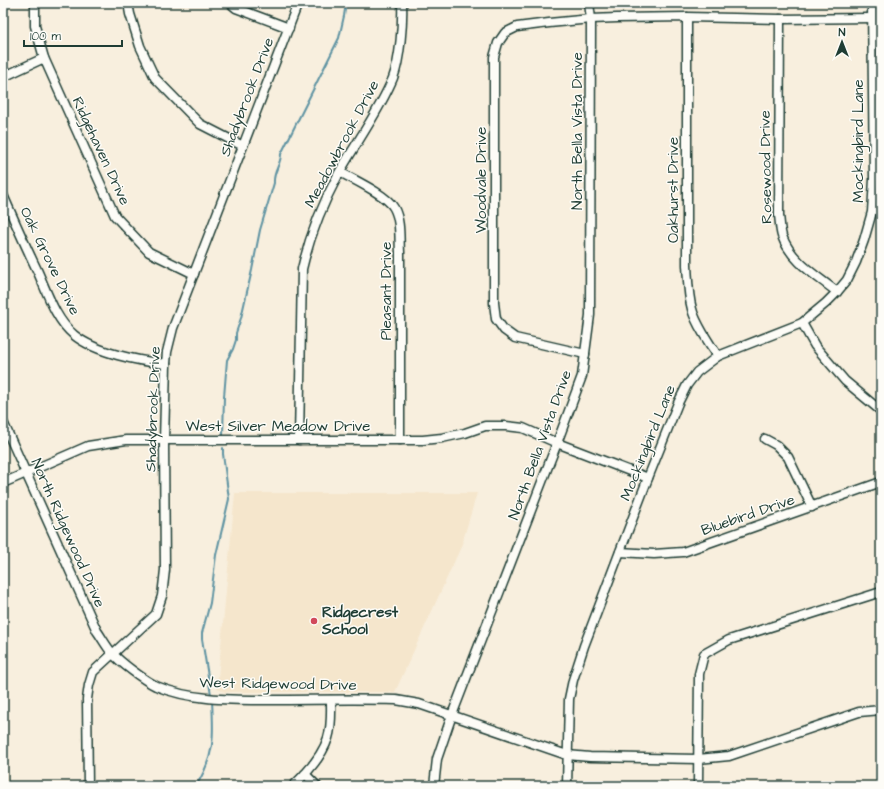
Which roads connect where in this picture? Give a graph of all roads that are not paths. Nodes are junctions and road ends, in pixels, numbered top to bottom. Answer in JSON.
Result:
{"nodes":[{"id":1,"x":35,"y":3,"type":"edge"},
{"id":2,"x":128,"y":3,"type":"edge"},
{"id":3,"x":230,"y":3,"type":"edge"},
{"id":4,"x":298,"y":3,"type":"edge"},
{"id":5,"x":402,"y":3,"type":"edge"},
{"id":6,"x":589,"y":3,"type":"edge"},
{"id":7,"x":872,"y":3,"type":"edge"},
{"id":8,"x":687,"y":17,"type":"junction"},
{"id":9,"x":872,"y":18,"type":"junction"},
{"id":10,"x":591,"y":19,"type":"junction"},
{"id":11,"x":780,"y":19,"type":"junction"},
{"id":12,"x":289,"y":28,"type":"junction"},
{"id":13,"x":44,"y":58,"type":"junction"},
{"id":14,"x":3,"y":77,"type":"edge"},
{"id":15,"x":243,"y":146,"type":"junction"},
{"id":16,"x":340,"y":172,"type":"junction"},
{"id":17,"x":3,"y":195,"type":"edge"},
{"id":18,"x":194,"y":274,"type":"junction"},
{"id":19,"x":837,"y":292,"type":"junction"},
{"id":20,"x":802,"y":323,"type":"junction"},
{"id":21,"x":585,"y":354,"type":"junction"},
{"id":22,"x":718,"y":356,"type":"junction"},
{"id":23,"x":166,"y":364,"type":"junction"},
{"id":24,"x":881,"y":411,"type":"edge"},
{"id":25,"x":3,"y":422,"type":"edge"},
{"id":26,"x":765,"y":439,"type":"dead end"},
{"id":27,"x":299,"y":440,"type":"junction"},
{"id":28,"x":400,"y":440,"type":"junction"},
{"id":29,"x":164,"y":441,"type":"junction"},
{"id":30,"x":557,"y":444,"type":"junction"},
{"id":31,"x":26,"y":473,"type":"junction"},
{"id":32,"x":648,"y":478,"type":"junction"},
{"id":33,"x":881,"y":482,"type":"edge"},
{"id":34,"x":3,"y":483,"type":"edge"},
{"id":35,"x":812,"y":507,"type":"junction"},
{"id":36,"x":620,"y":552,"type":"junction"},
{"id":37,"x":881,"y":592,"type":"edge"},
{"id":38,"x":112,"y":654,"type":"junction"},
{"id":39,"x":331,"y":700,"type":"junction"},
{"id":40,"x":881,"y":710,"type":"edge"},
{"id":41,"x":452,"y":715,"type":"junction"},
{"id":42,"x":567,"y":755,"type":"junction"},
{"id":43,"x":698,"y":759,"type":"junction"},
{"id":44,"x":306,"y":774,"type":"junction"},
{"id":45,"x":88,"y":786,"type":"edge"},
{"id":46,"x":293,"y":786,"type":"edge"},
{"id":47,"x":316,"y":786,"type":"edge"},
{"id":48,"x":434,"y":786,"type":"edge"},
{"id":49,"x":567,"y":786,"type":"edge"},
{"id":50,"x":698,"y":786,"type":"edge"}],
"edges":[{"from":1,"to":13,"type":"street","name":"Ridgehaven Drive"},
{"from":2,"to":15,"type":"street"},
{"from":3,"to":12,"type":"street"},
{"from":4,"to":12,"type":"street","name":"Shadybrook Drive"},
{"from":5,"to":16,"type":"street","name":"Meadowbrook Drive"},
{"from":6,"to":10,"type":"street","name":"North Bella Vista Drive"},
{"from":7,"to":9,"type":"street","name":"Mockingbird Lane"},
{"from":8,"to":10,"type":"street","name":"Woodvale Drive"},
{"from":8,"to":11,"type":"street","name":"Woodvale Drive"},
{"from":8,"to":22,"type":"street","name":"Oakhurst Drive"},
{"from":9,"to":11,"type":"street","name":"Woodvale Drive"},
{"from":9,"to":19,"type":"street","name":"Mockingbird Lane"},
{"from":10,"to":21,"type":"street","name":"North Bella Vista Drive"},
{"from":10,"to":21,"type":"street","name":"Woodvale Drive"},
{"from":11,"to":19,"type":"street","name":"Rosewood Drive"},
{"from":12,"to":15,"type":"street","name":"Shadybrook Drive"},
{"from":13,"to":14,"type":"street"},
{"from":13,"to":18,"type":"street","name":"Ridgehaven Drive"},
{"from":15,"to":18,"type":"street","name":"Shadybrook Drive"},
{"from":16,"to":27,"type":"street","name":"Meadowbrook Drive"},
{"from":16,"to":28,"type":"street","name":"Pleasant Drive"},
{"from":17,"to":23,"type":"street","name":"Oak Grove Drive"},
{"from":18,"to":23,"type":"street","name":"Shadybrook Drive"},
{"from":19,"to":20,"type":"street","name":"Mockingbird Lane"},
{"from":20,"to":22,"type":"street","name":"Mockingbird Lane"},
{"from":20,"to":24,"type":"street"},
{"from":21,"to":30,"type":"street","name":"North Bella Vista Drive"},
{"from":22,"to":32,"type":"street","name":"Mockingbird Lane"},
{"from":23,"to":29,"type":"street","name":"Shadybrook Drive"},
{"from":25,"to":31,"type":"street","name":"North Ridgewood Drive"},
{"from":26,"to":35,"type":"street"},
{"from":27,"to":28,"type":"street","name":"West Silver Meadow Drive"},
{"from":27,"to":29,"type":"street","name":"West Silver Meadow Drive"},
{"from":28,"to":30,"type":"street","name":"West Silver Meadow Drive"},
{"from":29,"to":31,"type":"street","name":"West Silver Meadow Drive"},
{"from":29,"to":38,"type":"street","name":"Shadybrook Drive"},
{"from":30,"to":32,"type":"street","name":"West Silver Meadow Drive"},
{"from":30,"to":41,"type":"street","name":"North Bella Vista Drive"},
{"from":31,"to":34,"type":"street","name":"West Silver Meadow Drive"},
{"from":31,"to":38,"type":"street","name":"North Ridgewood Drive"},
{"from":32,"to":36,"type":"street","name":"Mockingbird Lane"},
{"from":33,"to":35,"type":"street","name":"Bluebird Drive"},
{"from":35,"to":36,"type":"street","name":"Bluebird Drive"},
{"from":36,"to":42,"type":"street","name":"Mockingbird Lane"},
{"from":37,"to":43,"type":"street"},
{"from":38,"to":39,"type":"street","name":"West Ridgewood Drive"},
{"from":38,"to":45,"type":"street","name":"Shadybrook Drive"},
{"from":39,"to":41,"type":"street","name":"West Ridgewood Drive"},
{"from":39,"to":44,"type":"street"},
{"from":40,"to":43,"type":"street","name":"West Ridgewood Drive"},
{"from":41,"to":42,"type":"street","name":"West Ridgewood Drive"},
{"from":41,"to":48,"type":"street","name":"North Bella Vista Drive"},
{"from":42,"to":43,"type":"street","name":"West Ridgewood Drive"},
{"from":42,"to":49,"type":"street","name":"Mockingbird Lane"},
{"from":43,"to":50,"type":"street"},
{"from":44,"to":46,"type":"street"},
{"from":44,"to":47,"type":"street"}]}
